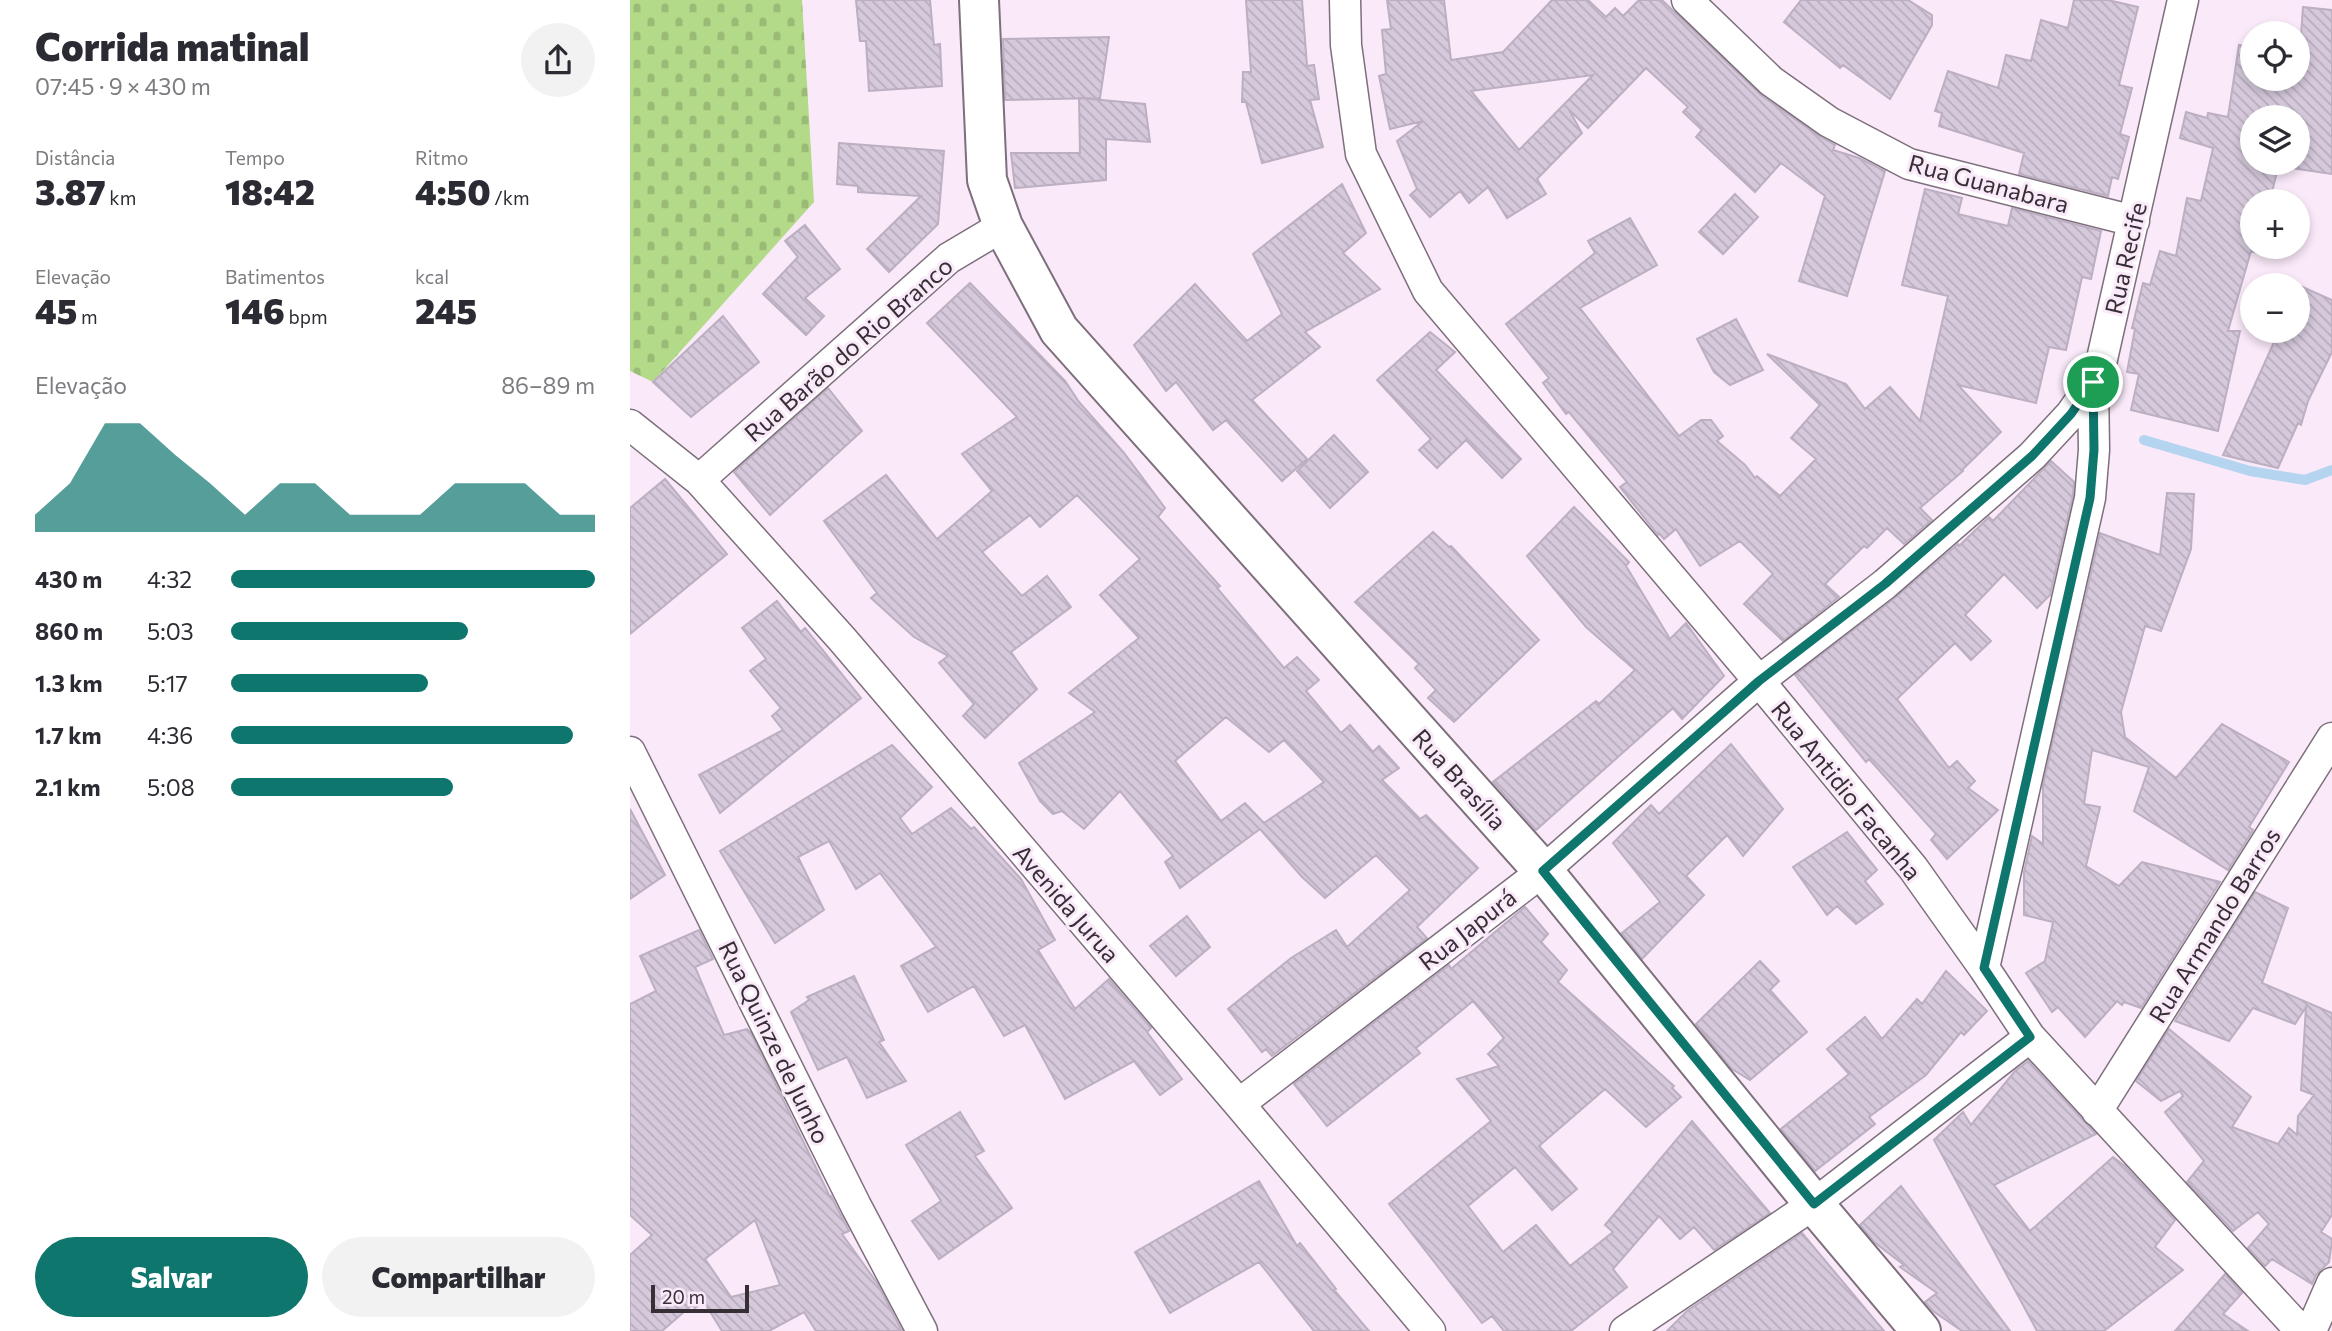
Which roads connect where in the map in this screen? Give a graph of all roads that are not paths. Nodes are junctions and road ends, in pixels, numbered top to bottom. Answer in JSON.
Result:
{"nodes":[{"id":1,"x":979,"y":0,"type":"edge"},
{"id":2,"x":1345,"y":0,"type":"edge"},
{"id":3,"x":1687,"y":0,"type":"edge"},
{"id":4,"x":2183,"y":0,"type":"edge"},
{"id":5,"x":2134,"y":221,"type":"junction"},
{"id":6,"x":1003,"y":226,"type":"junction"},
{"id":7,"x":2093,"y":382,"type":"junction"},
{"id":8,"x":632,"y":430,"type":"edge"},
{"id":9,"x":699,"y":480,"type":"junction"},
{"id":10,"x":1759,"y":681,"type":"junction"},
{"id":11,"x":2332,"y":738,"type":"edge"},
{"id":12,"x":630,"y":752,"type":"edge"},
{"id":13,"x":1543,"y":871,"type":"junction"},
{"id":14,"x":1984,"y":968,"type":"junction"},
{"id":15,"x":2030,"y":1037,"type":"junction"},
{"id":16,"x":1240,"y":1104,"type":"junction"},
{"id":17,"x":2097,"y":1111,"type":"junction"},
{"id":18,"x":1814,"y":1204,"type":"junction"},
{"id":19,"x":2332,"y":1283,"type":"edge"},
{"id":20,"x":922,"y":1331,"type":"edge"},
{"id":21,"x":1430,"y":1331,"type":"edge"},
{"id":22,"x":1625,"y":1331,"type":"edge"},
{"id":23,"x":1921,"y":1331,"type":"edge"},
{"id":24,"x":2301,"y":1331,"type":"edge"},
{"id":25,"x":2311,"y":1331,"type":"edge"}],
"edges":[{"from":1,"to":6,"type":"street","name":"Rua Brasília"},
{"from":2,"to":10,"type":"street","name":"Rua Antidio Facanha"},
{"from":3,"to":5,"type":"street","name":"Rua Guanabara"},
{"from":4,"to":5,"type":"street","name":"Rua Recife"},
{"from":5,"to":7,"type":"street","name":"Rua Recife"},
{"from":6,"to":9,"type":"street","name":"Rua Barão do Rio Branco"},
{"from":6,"to":13,"type":"street","name":"Rua Brasília"},
{"from":7,"to":10,"type":"street","name":"Rua Japurá"},
{"from":7,"to":14,"type":"street","name":"Rua Recife"},
{"from":8,"to":9,"type":"street","name":"Avenida Jurua"},
{"from":9,"to":16,"type":"street","name":"Avenida Jurua"},
{"from":10,"to":13,"type":"street","name":"Rua Japurá"},
{"from":10,"to":14,"type":"street","name":"Rua Antidio Facanha"},
{"from":11,"to":17,"type":"street","name":"Rua Armando Barros"},
{"from":12,"to":20,"type":"street","name":"Rua Quinze de Junho"},
{"from":13,"to":16,"type":"street","name":"Rua Japurá"},
{"from":13,"to":18,"type":"street","name":"Rua Brasília"},
{"from":14,"to":15,"type":"street","name":"Rua Antidio Facanha"},
{"from":15,"to":17,"type":"street","name":"Rua Antidio Facanha"},
{"from":15,"to":18,"type":"street"},
{"from":16,"to":21,"type":"street","name":"Avenida Jurua"},
{"from":17,"to":24,"type":"street","name":"Rua Antidio Facanha"},
{"from":18,"to":22,"type":"street"},
{"from":18,"to":23,"type":"street","name":"Rua Brasília"},
{"from":19,"to":25,"type":"street"}]}
